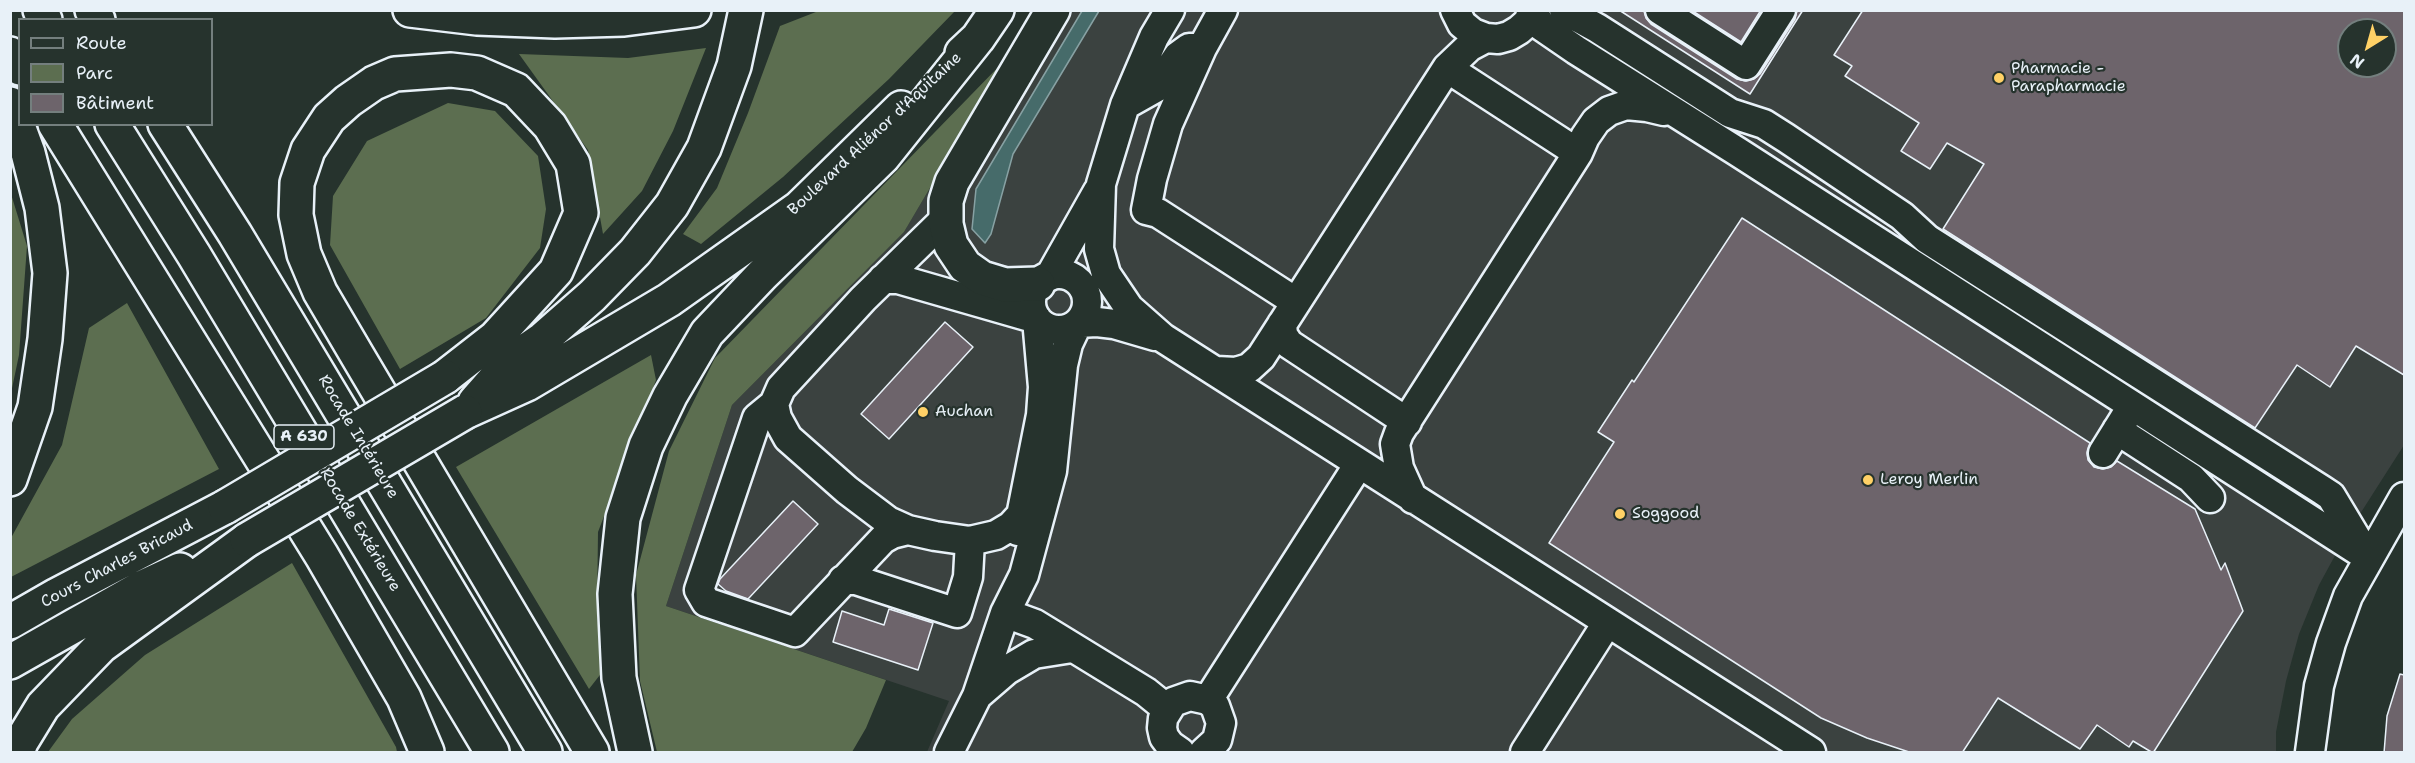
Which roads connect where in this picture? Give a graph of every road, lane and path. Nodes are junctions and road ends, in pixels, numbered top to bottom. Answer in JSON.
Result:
{"nodes":[{"id":1,"x":410,"y":10,"type":"edge"},
{"id":2,"x":694,"y":10,"type":"edge"},
{"id":3,"x":725,"y":10,"type":"edge"},
{"id":4,"x":746,"y":10,"type":"edge"},
{"id":5,"x":997,"y":10,"type":"edge"},
{"id":6,"x":1053,"y":10,"type":"edge"},
{"id":7,"x":1170,"y":10,"type":"edge"},
{"id":8,"x":1223,"y":10,"type":"edge"},
{"id":9,"x":1455,"y":10,"type":"edge"},
{"id":10,"x":1564,"y":10,"type":"edge"},
{"id":11,"x":1660,"y":10,"type":"edge"},
{"id":12,"x":1781,"y":10,"type":"edge"},
{"id":13,"x":1533,"y":11,"type":"edge"},
{"id":14,"x":978,"y":38,"type":"junction"},
{"id":15,"x":1486,"y":38,"type":"junction"},
{"id":16,"x":1202,"y":48,"type":"junction"},
{"id":17,"x":724,"y":68,"type":"junction"},
{"id":18,"x":1447,"y":68,"type":"junction"},
{"id":19,"x":10,"y":104,"type":"edge"},
{"id":20,"x":1125,"y":105,"type":"junction"},
{"id":21,"x":1681,"y":116,"type":"junction"},
{"id":22,"x":18,"y":126,"type":"edge"},
{"id":23,"x":18,"y":126,"type":"edge"},
{"id":24,"x":56,"y":126,"type":"edge"},
{"id":25,"x":113,"y":126,"type":"edge"},
{"id":26,"x":166,"y":126,"type":"edge"},
{"id":27,"x":1578,"y":153,"type":"junction"},
{"id":28,"x":1101,"y":184,"type":"junction"},
{"id":29,"x":946,"y":218,"type":"junction"},
{"id":30,"x":883,"y":279,"type":"junction"},
{"id":31,"x":1044,"y":280,"type":"junction"},
{"id":32,"x":1289,"y":313,"type":"junction"},
{"id":33,"x":1037,"y":319,"type":"junction"},
{"id":34,"x":1078,"y":323,"type":"junction"},
{"id":35,"x":1163,"y":338,"type":"junction"},
{"id":36,"x":1216,"y":371,"type":"junction"},
{"id":37,"x":445,"y":377,"type":"junction"},
{"id":38,"x":774,"y":404,"type":"junction"},
{"id":39,"x":2132,"y":406,"type":"junction"},
{"id":40,"x":465,"y":412,"type":"junction"},
{"id":41,"x":1407,"y":422,"type":"junction"},
{"id":42,"x":1359,"y":464,"type":"junction"},
{"id":43,"x":10,"y":479,"type":"edge"},
{"id":44,"x":2404,"y":497,"type":"edge"},
{"id":45,"x":2210,"y":498,"type":"dead end"},
{"id":46,"x":1413,"y":499,"type":"junction"},
{"id":47,"x":1022,"y":513,"type":"junction"},
{"id":48,"x":908,"y":530,"type":"junction"},
{"id":49,"x":246,"y":540,"type":"junction"},
{"id":50,"x":970,"y":541,"type":"junction"},
{"id":51,"x":2368,"y":557,"type":"junction"},
{"id":52,"x":843,"y":580,"type":"junction"},
{"id":53,"x":1005,"y":613,"type":"junction"},
{"id":54,"x":10,"y":622,"type":"edge"},
{"id":55,"x":1607,"y":623,"type":"junction"},
{"id":56,"x":1072,"y":648,"type":"junction"},
{"id":57,"x":10,"y":662,"type":"edge"},
{"id":58,"x":977,"y":696,"type":"junction"},
{"id":59,"x":1208,"y":700,"type":"junction"},
{"id":60,"x":1167,"y":709,"type":"junction"},
{"id":61,"x":1199,"y":750,"type":"edge"},
{"id":62,"x":2308,"y":750,"type":"edge"},
{"id":63,"x":17,"y":753,"type":"edge"},
{"id":64,"x":427,"y":753,"type":"edge"},
{"id":65,"x":492,"y":753,"type":"edge"},
{"id":66,"x":545,"y":753,"type":"edge"},
{"id":67,"x":592,"y":753,"type":"edge"},
{"id":68,"x":635,"y":753,"type":"edge"},
{"id":69,"x":949,"y":753,"type":"edge"},
{"id":70,"x":1525,"y":753,"type":"edge"},
{"id":71,"x":1811,"y":753,"type":"edge"}],
"edges":[{"from":1,"to":2,"type":"highway"},
{"from":3,"to":17,"type":"highway"},
{"from":4,"to":17,"type":"highway"},
{"from":5,"to":14,"type":"highway","name":"Boulevard Aliénor d'Aquitaine"},
{"from":6,"to":29,"type":"highway"},
{"from":7,"to":20,"type":"street"},
{"from":8,"to":16,"type":"street"},
{"from":9,"to":15,"type":"street"},
{"from":10,"to":51,"type":"street"},
{"from":11,"to":12,"type":"street"},
{"from":13,"to":15,"type":"street"},
{"from":13,"to":21,"type":"street"},
{"from":14,"to":40,"type":"highway","name":"Boulevard Aliénor d'Aquitaine"},
{"from":14,"to":68,"type":"highway"},
{"from":15,"to":18,"type":"street"},
{"from":16,"to":20,"type":"street"},
{"from":16,"to":32,"type":"street"},
{"from":17,"to":37,"type":"highway"},
{"from":17,"to":40,"type":"highway"},
{"from":18,"to":27,"type":"street"},
{"from":18,"to":32,"type":"street"},
{"from":19,"to":22,"type":"highway"},
{"from":20,"to":28,"type":"street"},
{"from":21,"to":27,"type":"street"},
{"from":21,"to":39,"type":"street"},
{"from":23,"to":43,"type":"highway"},
{"from":24,"to":64,"type":"highway"},
{"from":25,"to":65,"type":"highway","name":"Rocade Extérieure","number":"A 630"},
{"from":26,"to":66,"type":"highway","name":"Rocade Intérieure","number":"A 630"},
{"from":27,"to":41,"type":"street"},
{"from":28,"to":31,"type":"street"},
{"from":28,"to":35,"type":"street"},
{"from":29,"to":30,"type":"street"},
{"from":29,"to":31,"type":"highway"},
{"from":30,"to":33,"type":"street"},
{"from":30,"to":38,"type":"street"},
{"from":31,"to":33,"type":"street"},
{"from":31,"to":34,"type":"street"},
{"from":32,"to":36,"type":"street"},
{"from":32,"to":41,"type":"street"},
{"from":33,"to":34,"type":"street"},
{"from":33,"to":47,"type":"street"},
{"from":34,"to":35,"type":"street"},
{"from":34,"to":53,"type":"street"},
{"from":35,"to":36,"type":"street"},
{"from":36,"to":42,"type":"street"},
{"from":37,"to":54,"type":"highway","name":"Cours Charles Bricaud","bridge":true},
{"from":37,"to":67,"type":"highway"},
{"from":38,"to":48,"type":"street"},
{"from":38,"to":52,"type":"street"},
{"from":39,"to":45,"type":"street"},
{"from":39,"to":51,"type":"street"},
{"from":40,"to":49,"type":"highway","bridge":true},
{"from":41,"to":46,"type":"street"},
{"from":42,"to":46,"type":"street"},
{"from":42,"to":59,"type":"street"},
{"from":44,"to":51,"type":"street"},
{"from":46,"to":55,"type":"street"},
{"from":47,"to":50,"type":"street"},
{"from":47,"to":53,"type":"street"},
{"from":48,"to":50,"type":"street"},
{"from":48,"to":52,"type":"street"},
{"from":49,"to":57,"type":"highway"},
{"from":49,"to":63,"type":"highway"},
{"from":50,"to":52,"type":"street"},
{"from":51,"to":62,"type":"street"},
{"from":53,"to":56,"type":"street"},
{"from":53,"to":58,"type":"street"},
{"from":55,"to":70,"type":"street"},
{"from":55,"to":71,"type":"street"},
{"from":56,"to":58,"type":"street"},
{"from":56,"to":60,"type":"street"},
{"from":58,"to":69,"type":"street"},
{"from":59,"to":60,"type":"street"},
{"from":59,"to":61,"type":"street"},
{"from":60,"to":61,"type":"street"}]}
